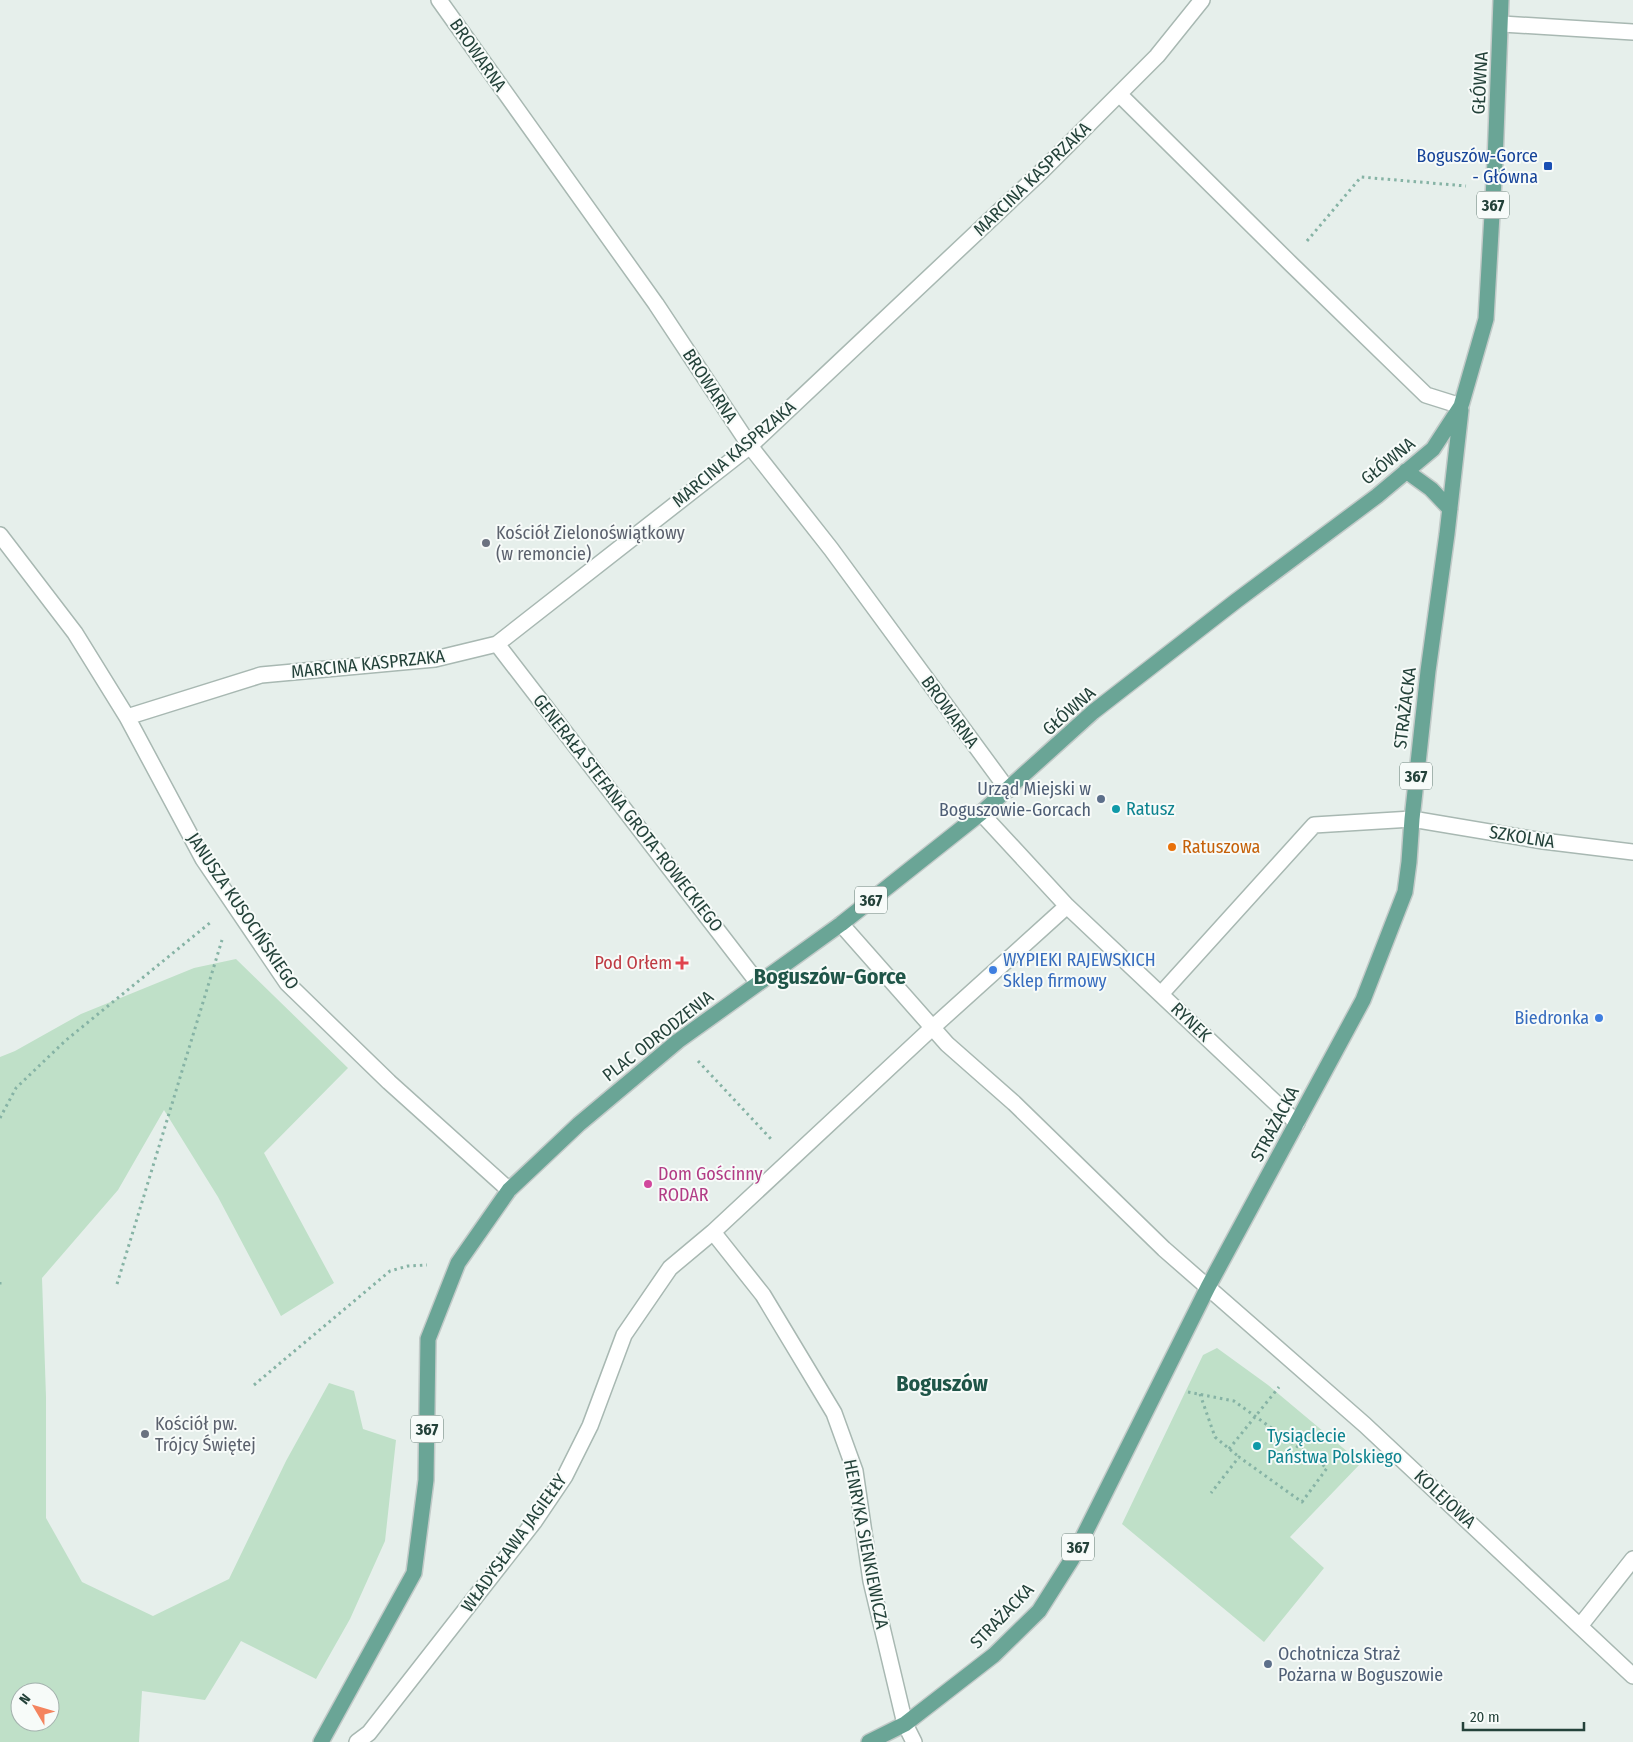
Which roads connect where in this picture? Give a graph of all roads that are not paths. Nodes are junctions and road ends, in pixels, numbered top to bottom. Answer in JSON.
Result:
{"nodes":[{"id":1,"x":439,"y":0,"type":"edge"},
{"id":2,"x":1202,"y":0,"type":"edge"},
{"id":3,"x":1501,"y":0,"type":"edge"},
{"id":4,"x":1502,"y":24,"type":"junction"},
{"id":5,"x":1633,"y":32,"type":"edge"},
{"id":6,"x":1119,"y":94,"type":"junction"},
{"id":7,"x":1461,"y":406,"type":"junction"},
{"id":8,"x":750,"y":446,"type":"junction"},
{"id":9,"x":1406,"y":471,"type":"junction"},
{"id":10,"x":1450,"y":509,"type":"junction"},
{"id":11,"x":0,"y":535,"type":"edge"},
{"id":12,"x":497,"y":644,"type":"junction"},
{"id":13,"x":127,"y":717,"type":"junction"},
{"id":14,"x":1008,"y":790,"type":"junction"},
{"id":15,"x":981,"y":813,"type":"junction"},
{"id":16,"x":1412,"y":818,"type":"junction"},
{"id":17,"x":1633,"y":852,"type":"edge"},
{"id":18,"x":1067,"y":906,"type":"junction"},
{"id":19,"x":841,"y":924,"type":"junction"},
{"id":20,"x":758,"y":983,"type":"junction"},
{"id":21,"x":1162,"y":994,"type":"junction"},
{"id":22,"x":932,"y":1028,"type":"junction"},
{"id":23,"x":1297,"y":1123,"type":"junction"},
{"id":24,"x":509,"y":1190,"type":"junction"},
{"id":25,"x":713,"y":1232,"type":"junction"},
{"id":26,"x":1208,"y":1287,"type":"junction"},
{"id":27,"x":1633,"y":1559,"type":"edge"},
{"id":28,"x":1580,"y":1626,"type":"junction"},
{"id":29,"x":1633,"y":1676,"type":"edge"},
{"id":30,"x":905,"y":1724,"type":"junction"},
{"id":31,"x":321,"y":1742,"type":"edge"},
{"id":32,"x":357,"y":1742,"type":"edge"},
{"id":33,"x":869,"y":1742,"type":"edge"},
{"id":34,"x":914,"y":1742,"type":"edge"}],
"edges":[{"from":1,"to":8,"type":"street","name":"BROWARNA"},
{"from":2,"to":6,"type":"street","name":"MARCINA KASPRZAKA"},
{"from":3,"to":4,"type":"main road","name":"GŁÓWNA","number":"367"},
{"from":4,"to":5,"type":"street"},
{"from":4,"to":7,"type":"main road","name":"GŁÓWNA","number":"367"},
{"from":6,"to":7,"type":"street"},
{"from":6,"to":8,"type":"street","name":"MARCINA KASPRZAKA"},
{"from":7,"to":9,"type":"main road","name":"GŁÓWNA","number":"367"},
{"from":7,"to":10,"type":"main road","name":"STRAŻACKA","number":"367"},
{"from":8,"to":12,"type":"street","name":"MARCINA KASPRZAKA"},
{"from":8,"to":14,"type":"street","name":"BROWARNA"},
{"from":9,"to":10,"type":"main road"},
{"from":9,"to":14,"type":"main road","name":"GŁÓWNA","number":"367"},
{"from":10,"to":16,"type":"main road","name":"STRAŻACKA","number":"367"},
{"from":11,"to":13,"type":"street","name":"JANUSZA KUSOCIŃSKIEGO"},
{"from":12,"to":13,"type":"street","name":"MARCINA KASPRZAKA"},
{"from":12,"to":20,"type":"street","name":"GENERAŁA STEFANA GROTA-ROWECKIEGO"},
{"from":13,"to":24,"type":"street","name":"JANUSZA KUSOCIŃSKIEGO"},
{"from":14,"to":15,"type":"main road","name":"PLAC ODRODZENIA","number":"367"},
{"from":15,"to":18,"type":"street","name":"RYNEK"},
{"from":15,"to":19,"type":"main road","name":"PLAC ODRODZENIA","number":"367"},
{"from":16,"to":17,"type":"street","name":"SZKOLNA"},
{"from":16,"to":21,"type":"street","name":"SZKOLNA"},
{"from":16,"to":23,"type":"main road","name":"STRAŻACKA","number":"367"},
{"from":18,"to":21,"type":"street","name":"RYNEK"},
{"from":18,"to":22,"type":"street","name":"WŁADYSŁAWA JAGIEŁŁY"},
{"from":19,"to":20,"type":"main road","name":"PLAC ODRODZENIA","number":"367"},
{"from":19,"to":22,"type":"street"},
{"from":20,"to":24,"type":"main road","name":"PLAC ODRODZENIA","number":"367"},
{"from":21,"to":23,"type":"street","name":"RYNEK"},
{"from":22,"to":25,"type":"street","name":"WŁADYSŁAWA JAGIEŁŁY"},
{"from":22,"to":26,"type":"street","name":"KOLEJOWA"},
{"from":23,"to":26,"type":"main road","name":"STRAŻACKA","number":"367"},
{"from":24,"to":31,"type":"main road","number":"367"},
{"from":25,"to":30,"type":"street","name":"HENRYKA SIENKIEWICZA"},
{"from":25,"to":32,"type":"street","name":"WŁADYSŁAWA JAGIEŁŁY"},
{"from":26,"to":28,"type":"street","name":"KOLEJOWA"},
{"from":26,"to":30,"type":"main road","name":"STRAŻACKA","number":"367"},
{"from":27,"to":28,"type":"street"},
{"from":28,"to":29,"type":"street","name":"KOLEJOWA"},
{"from":30,"to":33,"type":"main road","name":"STRAŻACKA","number":"367"},
{"from":30,"to":34,"type":"street","name":"HENRYKA SIENKIEWICZA"}]}
